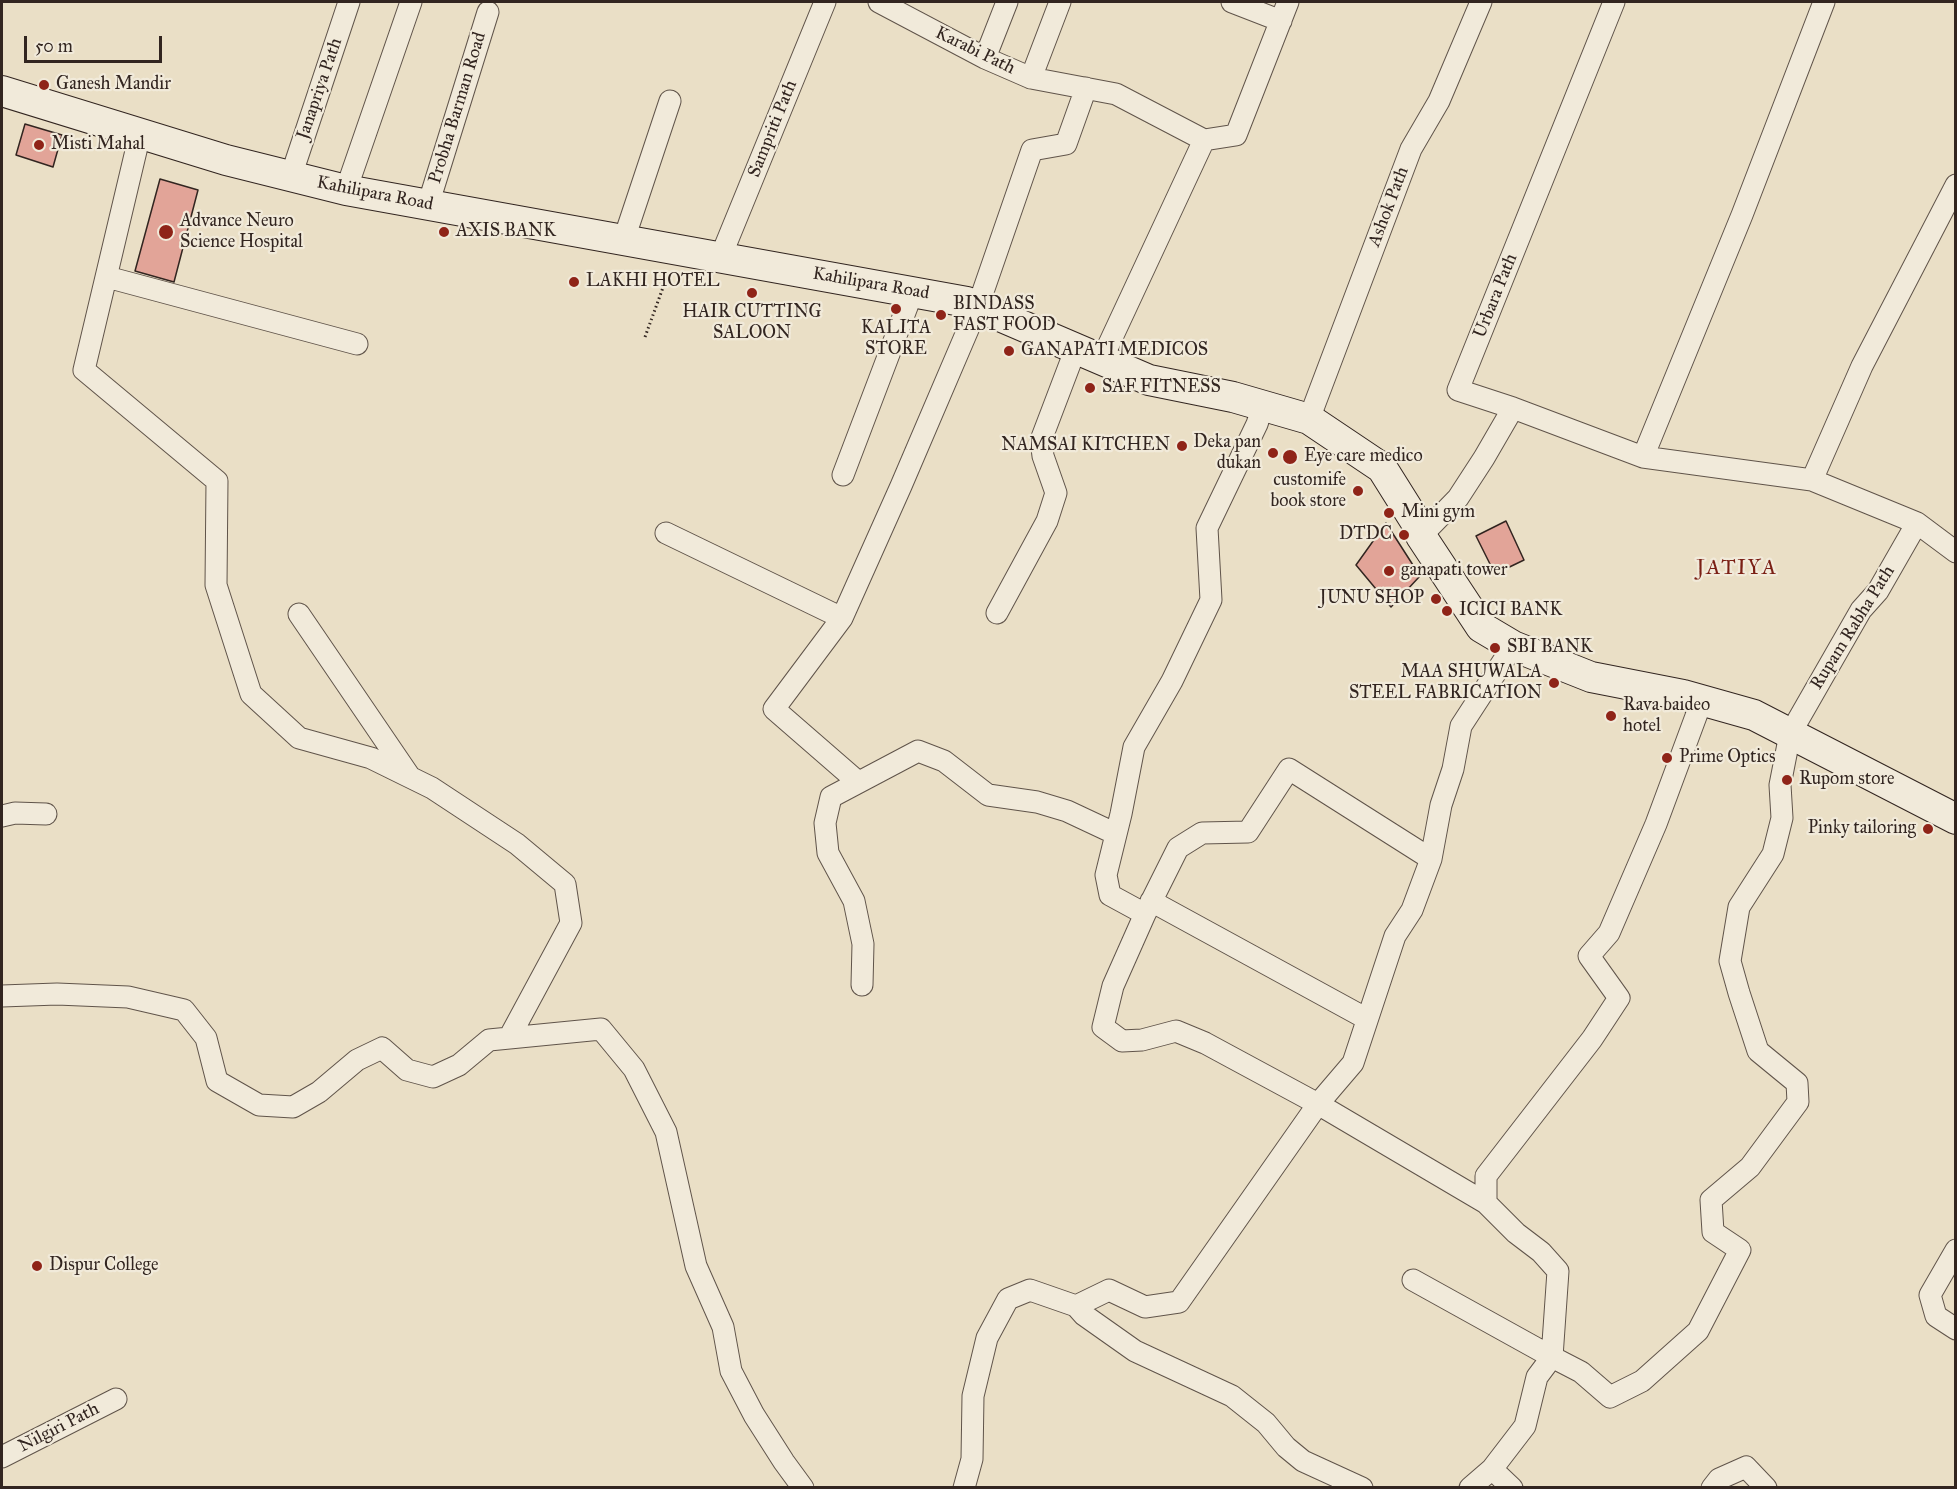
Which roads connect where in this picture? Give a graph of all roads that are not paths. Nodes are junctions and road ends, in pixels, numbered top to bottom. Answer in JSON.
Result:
{"nodes":[{"id":1,"x":349,"y":2,"type":"edge"},
{"id":2,"x":411,"y":2,"type":"edge"},
{"id":3,"x":825,"y":2,"type":"edge"},
{"id":4,"x":878,"y":2,"type":"edge"},
{"id":5,"x":1007,"y":2,"type":"edge"},
{"id":6,"x":1060,"y":2,"type":"edge"},
{"id":7,"x":1232,"y":2,"type":"edge"},
{"id":8,"x":1288,"y":2,"type":"edge"},
{"id":9,"x":1481,"y":2,"type":"edge"},
{"id":10,"x":1614,"y":2,"type":"edge"},
{"id":11,"x":1824,"y":2,"type":"edge"},
{"id":12,"x":488,"y":12,"type":"dead end"},
{"id":13,"x":1281,"y":21,"type":"junction"},
{"id":14,"x":985,"y":57,"type":"junction"},
{"id":15,"x":1031,"y":78,"type":"junction"},
{"id":16,"x":1086,"y":88,"type":"junction"},
{"id":17,"x":2,"y":92,"type":"edge"},
{"id":18,"x":670,"y":101,"type":"dead end"},
{"id":19,"x":141,"y":134,"type":"junction"},
{"id":20,"x":1204,"y":140,"type":"junction"},
{"id":21,"x":291,"y":176,"type":"junction"},
{"id":22,"x":1956,"y":185,"type":"edge"},
{"id":23,"x":346,"y":190,"type":"junction"},
{"id":24,"x":428,"y":205,"type":"junction"},
{"id":25,"x":1950,"y":211,"type":"edge"},
{"id":26,"x":624,"y":239,"type":"junction"},
{"id":27,"x":721,"y":256,"type":"junction"},
{"id":28,"x":107,"y":277,"type":"junction"},
{"id":29,"x":914,"y":291,"type":"junction"},
{"id":30,"x":978,"y":306,"type":"junction"},
{"id":31,"x":357,"y":344,"type":"dead end"},
{"id":32,"x":1089,"y":354,"type":"junction"},
{"id":33,"x":1263,"y":406,"type":"junction"},
{"id":34,"x":1513,"y":408,"type":"junction"},
{"id":35,"x":1309,"y":419,"type":"junction"},
{"id":36,"x":1643,"y":457,"type":"junction"},
{"id":37,"x":843,"y":476,"type":"dead end"},
{"id":38,"x":1812,"y":480,"type":"junction"},
{"id":39,"x":1917,"y":524,"type":"junction"},
{"id":40,"x":666,"y":533,"type":"dead end"},
{"id":41,"x":1421,"y":536,"type":"junction"},
{"id":42,"x":1956,"y":552,"type":"edge"},
{"id":43,"x":997,"y":613,"type":"dead end"},
{"id":44,"x":299,"y":614,"type":"dead end"},
{"id":45,"x":842,"y":618,"type":"junction"},
{"id":46,"x":1514,"y":646,"type":"junction"},
{"id":47,"x":1702,"y":700,"type":"junction"},
{"id":48,"x":1790,"y":734,"type":"junction"},
{"id":49,"x":411,"y":778,"type":"junction"},
{"id":50,"x":858,"y":782,"type":"junction"},
{"id":51,"x":46,"y":814,"type":"dead end"},
{"id":52,"x":2,"y":816,"type":"edge"},
{"id":53,"x":1956,"y":819,"type":"edge"},
{"id":54,"x":1116,"y":834,"type":"junction"},
{"id":55,"x":1431,"y":859,"type":"junction"},
{"id":56,"x":1148,"y":908,"type":"junction"},
{"id":57,"x":862,"y":985,"type":"dead end"},
{"id":58,"x":2,"y":996,"type":"edge"},
{"id":59,"x":1367,"y":1019,"type":"junction"},
{"id":60,"x":509,"y":1038,"type":"junction"},
{"id":61,"x":1318,"y":1104,"type":"junction"},
{"id":62,"x":1486,"y":1203,"type":"junction"},
{"id":63,"x":1956,"y":1250,"type":"edge"},
{"id":64,"x":1413,"y":1280,"type":"dead end"},
{"id":65,"x":1076,"y":1306,"type":"junction"},
{"id":66,"x":1956,"y":1329,"type":"edge"},
{"id":67,"x":1552,"y":1357,"type":"junction"},
{"id":68,"x":116,"y":1398,"type":"dead end"},
{"id":69,"x":2,"y":1457,"type":"edge"},
{"id":70,"x":1492,"y":1469,"type":"junction"},
{"id":71,"x":1346,"y":1485,"type":"edge"},
{"id":72,"x":802,"y":1488,"type":"edge"},
{"id":73,"x":964,"y":1488,"type":"edge"},
{"id":74,"x":1470,"y":1488,"type":"edge"},
{"id":75,"x":1512,"y":1488,"type":"edge"},
{"id":76,"x":1712,"y":1488,"type":"edge"},
{"id":77,"x":1766,"y":1488,"type":"edge"}],
"edges":[{"from":1,"to":21,"type":"street","name":"Janapriya Path"},
{"from":2,"to":23,"type":"street"},
{"from":3,"to":27,"type":"street","name":"Sampriti Path"},
{"from":4,"to":14,"type":"street","name":"Karabi Path"},
{"from":5,"to":14,"type":"street"},
{"from":6,"to":15,"type":"street","name":"Karabi Path"},
{"from":7,"to":13,"type":"street"},
{"from":8,"to":13,"type":"street"},
{"from":9,"to":35,"type":"street","name":"Ashok Path"},
{"from":10,"to":34,"type":"street","name":"Urbara Path"},
{"from":11,"to":36,"type":"street"},
{"from":12,"to":24,"type":"street","name":"Probha Barman Road"},
{"from":13,"to":20,"type":"street"},
{"from":14,"to":15,"type":"street","name":"Karabi Path"},
{"from":15,"to":16,"type":"street"},
{"from":16,"to":20,"type":"street"},
{"from":16,"to":30,"type":"street"},
{"from":17,"to":19,"type":"main road","name":"Kahilipara Road"},
{"from":18,"to":26,"type":"street"},
{"from":19,"to":21,"type":"main road","name":"Kahilipara Road"},
{"from":19,"to":28,"type":"street"},
{"from":20,"to":32,"type":"street"},
{"from":21,"to":23,"type":"main road","name":"Kahilipara Road"},
{"from":22,"to":25,"type":"street"},
{"from":23,"to":24,"type":"main road","name":"Kahilipara Road"},
{"from":24,"to":26,"type":"main road","name":"Kahilipara Road"},
{"from":25,"to":38,"type":"street"},
{"from":26,"to":27,"type":"main road","name":"Kahilipara Road"},
{"from":27,"to":29,"type":"main road","name":"Kahilipara Road"},
{"from":28,"to":31,"type":"street"},
{"from":28,"to":49,"type":"street"},
{"from":29,"to":30,"type":"main road","name":"Kahilipara Road"},
{"from":29,"to":37,"type":"street"},
{"from":30,"to":32,"type":"main road","name":"Kahilipara Road"},
{"from":30,"to":45,"type":"street"},
{"from":32,"to":33,"type":"main road","name":"Kahilipara Road"},
{"from":32,"to":43,"type":"street"},
{"from":33,"to":35,"type":"main road","name":"Kahilipara Road"},
{"from":33,"to":54,"type":"street"},
{"from":34,"to":36,"type":"street"},
{"from":34,"to":41,"type":"street"},
{"from":35,"to":41,"type":"main road","name":"Kahilipara Road"},
{"from":36,"to":38,"type":"street"},
{"from":38,"to":39,"type":"street"},
{"from":39,"to":42,"type":"street"},
{"from":39,"to":48,"type":"street","name":"Rupam Rabha Path"},
{"from":40,"to":45,"type":"street"},
{"from":41,"to":46,"type":"main road","name":"Kahilipara Road"},
{"from":44,"to":49,"type":"street"},
{"from":45,"to":50,"type":"street"},
{"from":46,"to":47,"type":"main road","name":"Kahilipara Road"},
{"from":46,"to":55,"type":"street"},
{"from":47,"to":48,"type":"main road","name":"Kahilipara Road"},
{"from":47,"to":62,"type":"street"},
{"from":48,"to":53,"type":"main road","name":"Kahilipara Road"},
{"from":48,"to":67,"type":"street","name":"Rupam Rabha Path"},
{"from":49,"to":60,"type":"street"},
{"from":50,"to":54,"type":"street"},
{"from":50,"to":57,"type":"street"},
{"from":51,"to":52,"type":"street"},
{"from":54,"to":56,"type":"street"},
{"from":55,"to":56,"type":"street"},
{"from":55,"to":59,"type":"street"},
{"from":56,"to":59,"type":"street"},
{"from":56,"to":61,"type":"street"},
{"from":58,"to":60,"type":"street"},
{"from":59,"to":61,"type":"street"},
{"from":60,"to":72,"type":"street"},
{"from":61,"to":62,"type":"street"},
{"from":61,"to":65,"type":"street"},
{"from":62,"to":67,"type":"street"},
{"from":63,"to":66,"type":"street"},
{"from":64,"to":67,"type":"street"},
{"from":65,"to":71,"type":"street"},
{"from":65,"to":73,"type":"street"},
{"from":67,"to":70,"type":"street"},
{"from":68,"to":69,"type":"street","name":"Nilgiri Path"},
{"from":70,"to":74,"type":"street"},
{"from":70,"to":75,"type":"street"},
{"from":76,"to":77,"type":"street"}]}
